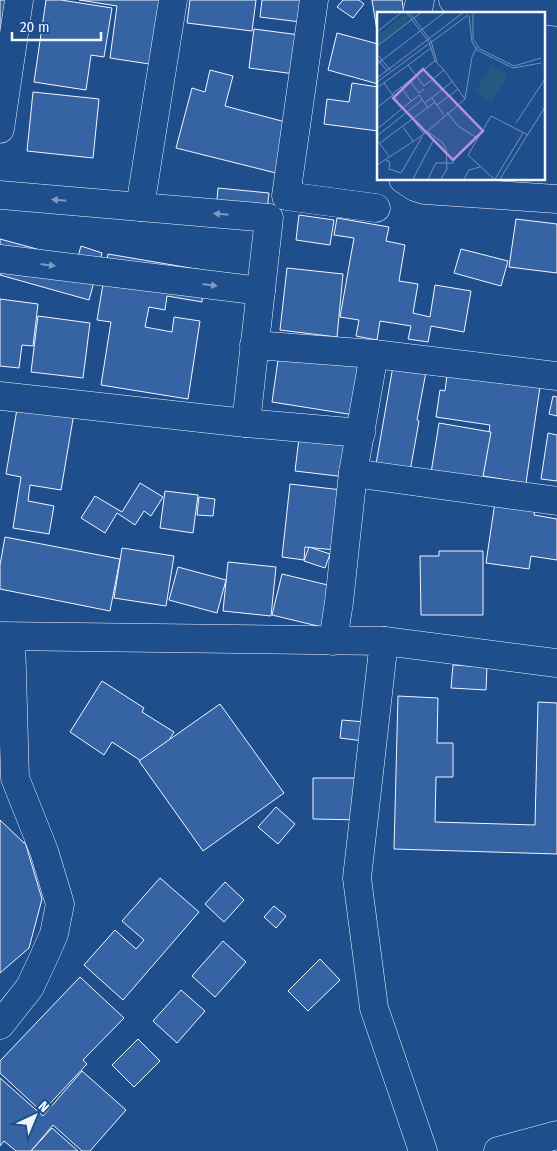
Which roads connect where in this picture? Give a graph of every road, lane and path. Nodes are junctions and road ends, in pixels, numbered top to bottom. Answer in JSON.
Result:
{"nodes":[{"id":1,"x":19,"y":0,"type":"edge"},
{"id":2,"x":173,"y":0,"type":"edge"},
{"id":3,"x":314,"y":0,"type":"edge"},
{"id":4,"x":453,"y":0,"type":"edge"},
{"id":5,"x":557,"y":12,"type":"edge"},
{"id":6,"x":0,"y":129,"type":"edge"},
{"id":7,"x":405,"y":180,"type":"edge"},
{"id":8,"x":0,"y":195,"type":"edge"},
{"id":9,"x":557,"y":198,"type":"edge"},
{"id":10,"x":140,"y":207,"type":"junction"},
{"id":11,"x":376,"y":208,"type":"dead end"},
{"id":12,"x":0,"y":259,"type":"edge"},
{"id":13,"x":261,"y":291,"type":"junction"},
{"id":14,"x":254,"y":345,"type":"junction"},
{"id":15,"x":374,"y":354,"type":"junction"},
{"id":16,"x":557,"y":376,"type":"edge"},
{"id":17,"x":0,"y":396,"type":"edge"},
{"id":18,"x":246,"y":423,"type":"junction"},
{"id":19,"x":361,"y":433,"type":"junction"},
{"id":20,"x":353,"y":472,"type":"junction"},
{"id":21,"x":557,"y":501,"type":"edge"},
{"id":22,"x":5,"y":637,"type":"edge"},
{"id":23,"x":333,"y":641,"type":"junction"},
{"id":24,"x":384,"y":641,"type":"junction"},
{"id":25,"x":557,"y":663,"type":"edge"},
{"id":26,"x":7,"y":782,"type":"edge"},
{"id":27,"x":0,"y":1025,"type":"edge"},
{"id":28,"x":557,"y":1135,"type":"edge"},
{"id":29,"x":424,"y":1151,"type":"edge"},
{"id":30,"x":498,"y":1151,"type":"edge"}],
"edges":[{"from":1,"to":6,"type":"street"},
{"from":2,"to":10,"type":"street"},
{"from":3,"to":11,"type":"street"},
{"from":4,"to":5,"type":"street"},
{"from":7,"to":9,"type":"street"},
{"from":10,"to":8,"type":"street","one_way":true},
{"from":13,"to":10,"type":"street","one_way":true},
{"from":12,"to":13,"type":"street","one_way":true},
{"from":13,"to":14,"type":"street"},
{"from":14,"to":15,"type":"street"},
{"from":14,"to":18,"type":"street"},
{"from":15,"to":16,"type":"street"},
{"from":15,"to":19,"type":"street"},
{"from":17,"to":18,"type":"street"},
{"from":18,"to":19,"type":"street"},
{"from":19,"to":20,"type":"street"},
{"from":20,"to":21,"type":"street"},
{"from":20,"to":23,"type":"street"},
{"from":22,"to":23,"type":"street"},
{"from":22,"to":26,"type":"street"},
{"from":23,"to":24,"type":"street"},
{"from":24,"to":25,"type":"street"},
{"from":24,"to":29,"type":"street"},
{"from":26,"to":27,"type":"street"},
{"from":28,"to":30,"type":"street"}]}
